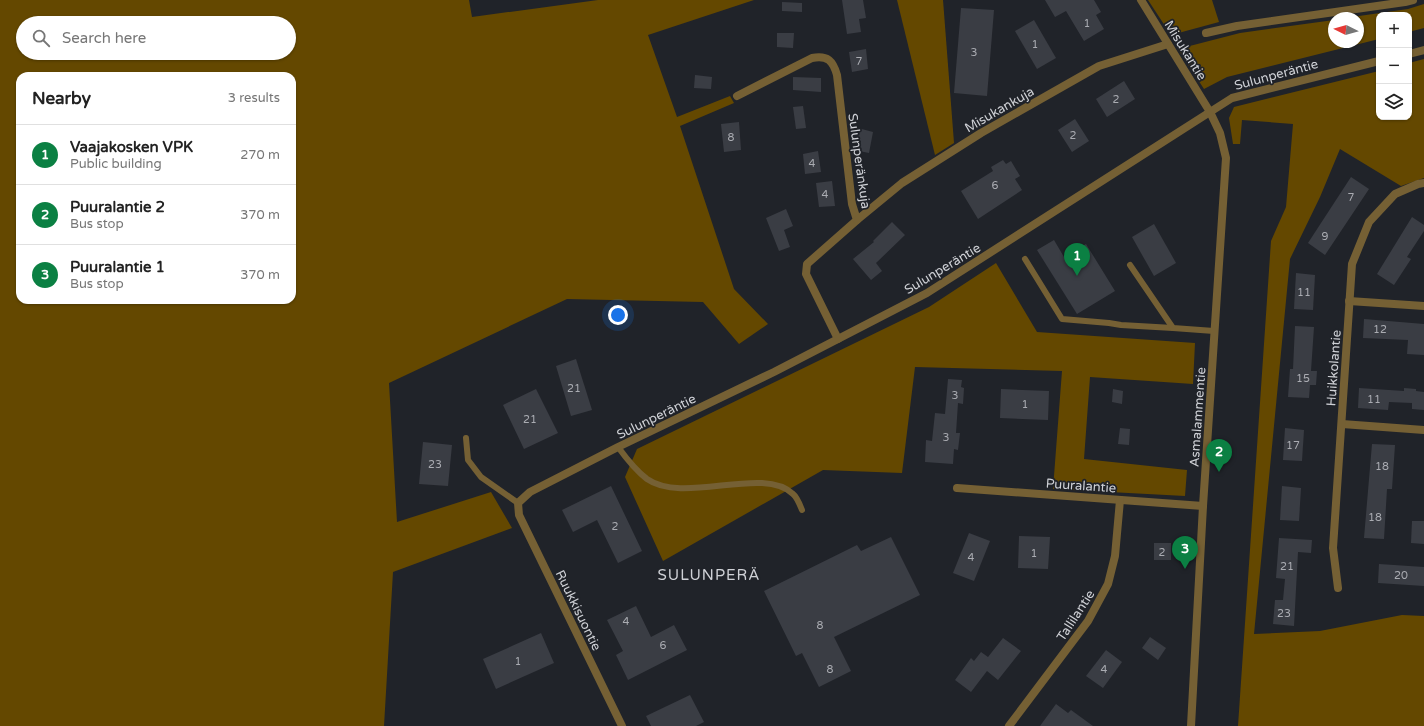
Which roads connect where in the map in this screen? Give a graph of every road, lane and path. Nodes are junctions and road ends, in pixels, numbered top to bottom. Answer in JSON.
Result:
{"nodes":[{"id":1,"x":1141,"y":0,"type":"edge"},
{"id":2,"x":1413,"y":0,"type":"edge"},
{"id":3,"x":1206,"y":33,"type":"dead end"},
{"id":4,"x":1168,"y":44,"type":"junction"},
{"id":5,"x":1424,"y":50,"type":"edge"},
{"id":6,"x":1412,"y":53,"type":"edge"},
{"id":7,"x":1376,"y":62,"type":"edge"},
{"id":8,"x":737,"y":96,"type":"dead end"},
{"id":9,"x":1210,"y":112,"type":"junction"},
{"id":10,"x":1424,"y":184,"type":"edge"},
{"id":11,"x":857,"y":220,"type":"junction"},
{"id":12,"x":1025,"y":259,"type":"dead end"},
{"id":13,"x":1130,"y":265,"type":"dead end"},
{"id":14,"x":1349,"y":301,"type":"junction"},
{"id":15,"x":1424,"y":306,"type":"edge"},
{"id":16,"x":1173,"y":328,"type":"junction"},
{"id":17,"x":1214,"y":331,"type":"junction"},
{"id":18,"x":838,"y":339,"type":"junction"},
{"id":19,"x":1342,"y":424,"type":"junction"},
{"id":20,"x":1424,"y":430,"type":"edge"},
{"id":21,"x":466,"y":438,"type":"dead end"},
{"id":22,"x":618,"y":447,"type":"junction"},
{"id":23,"x":957,"y":488,"type":"dead end"},
{"id":24,"x":1120,"y":500,"type":"junction"},
{"id":25,"x":518,"y":503,"type":"junction"},
{"id":26,"x":1203,"y":506,"type":"junction"},
{"id":27,"x":802,"y":510,"type":"dead end"},
{"id":28,"x":1338,"y":588,"type":"dead end"},
{"id":29,"x":622,"y":726,"type":"edge"},
{"id":30,"x":1009,"y":726,"type":"edge"},
{"id":31,"x":1191,"y":726,"type":"edge"}],
"edges":[{"from":1,"to":4,"type":"street","name":"Misukantie"},
{"from":2,"to":3,"type":"street"},
{"from":4,"to":9,"type":"street","name":"Misukantie"},
{"from":4,"to":11,"type":"street","name":"Misukankuja"},
{"from":5,"to":6,"type":"street"},
{"from":7,"to":9,"type":"street","name":"Sulunperäntie"},
{"from":8,"to":11,"type":"street","name":"Sulunperänkuja"},
{"from":9,"to":17,"type":"street","name":"Asmalammentie"},
{"from":9,"to":18,"type":"street","name":"Sulunperäntie"},
{"from":10,"to":14,"type":"street","name":"Huikkolantie"},
{"from":11,"to":18,"type":"street","name":"Sulunperänkuja"},
{"from":12,"to":16,"type":"lane"},
{"from":13,"to":16,"type":"lane"},
{"from":14,"to":15,"type":"street"},
{"from":14,"to":19,"type":"street","name":"Huikkolantie"},
{"from":16,"to":17,"type":"lane"},
{"from":17,"to":26,"type":"street","name":"Asmalammentie"},
{"from":18,"to":22,"type":"street","name":"Sulunperäntie"},
{"from":19,"to":20,"type":"street"},
{"from":19,"to":28,"type":"street","name":"Huikkolantie"},
{"from":21,"to":25,"type":"lane"},
{"from":22,"to":25,"type":"street","name":"Sulunperäntie"},
{"from":22,"to":27,"type":"lane"},
{"from":23,"to":24,"type":"street","name":"Puuralantie"},
{"from":24,"to":26,"type":"street","name":"Puuralantie"},
{"from":24,"to":30,"type":"street","name":"Tallilantie"},
{"from":25,"to":29,"type":"street","name":"Ruukkisuontie"},
{"from":26,"to":31,"type":"street","name":"Asmalammentie"}]}
